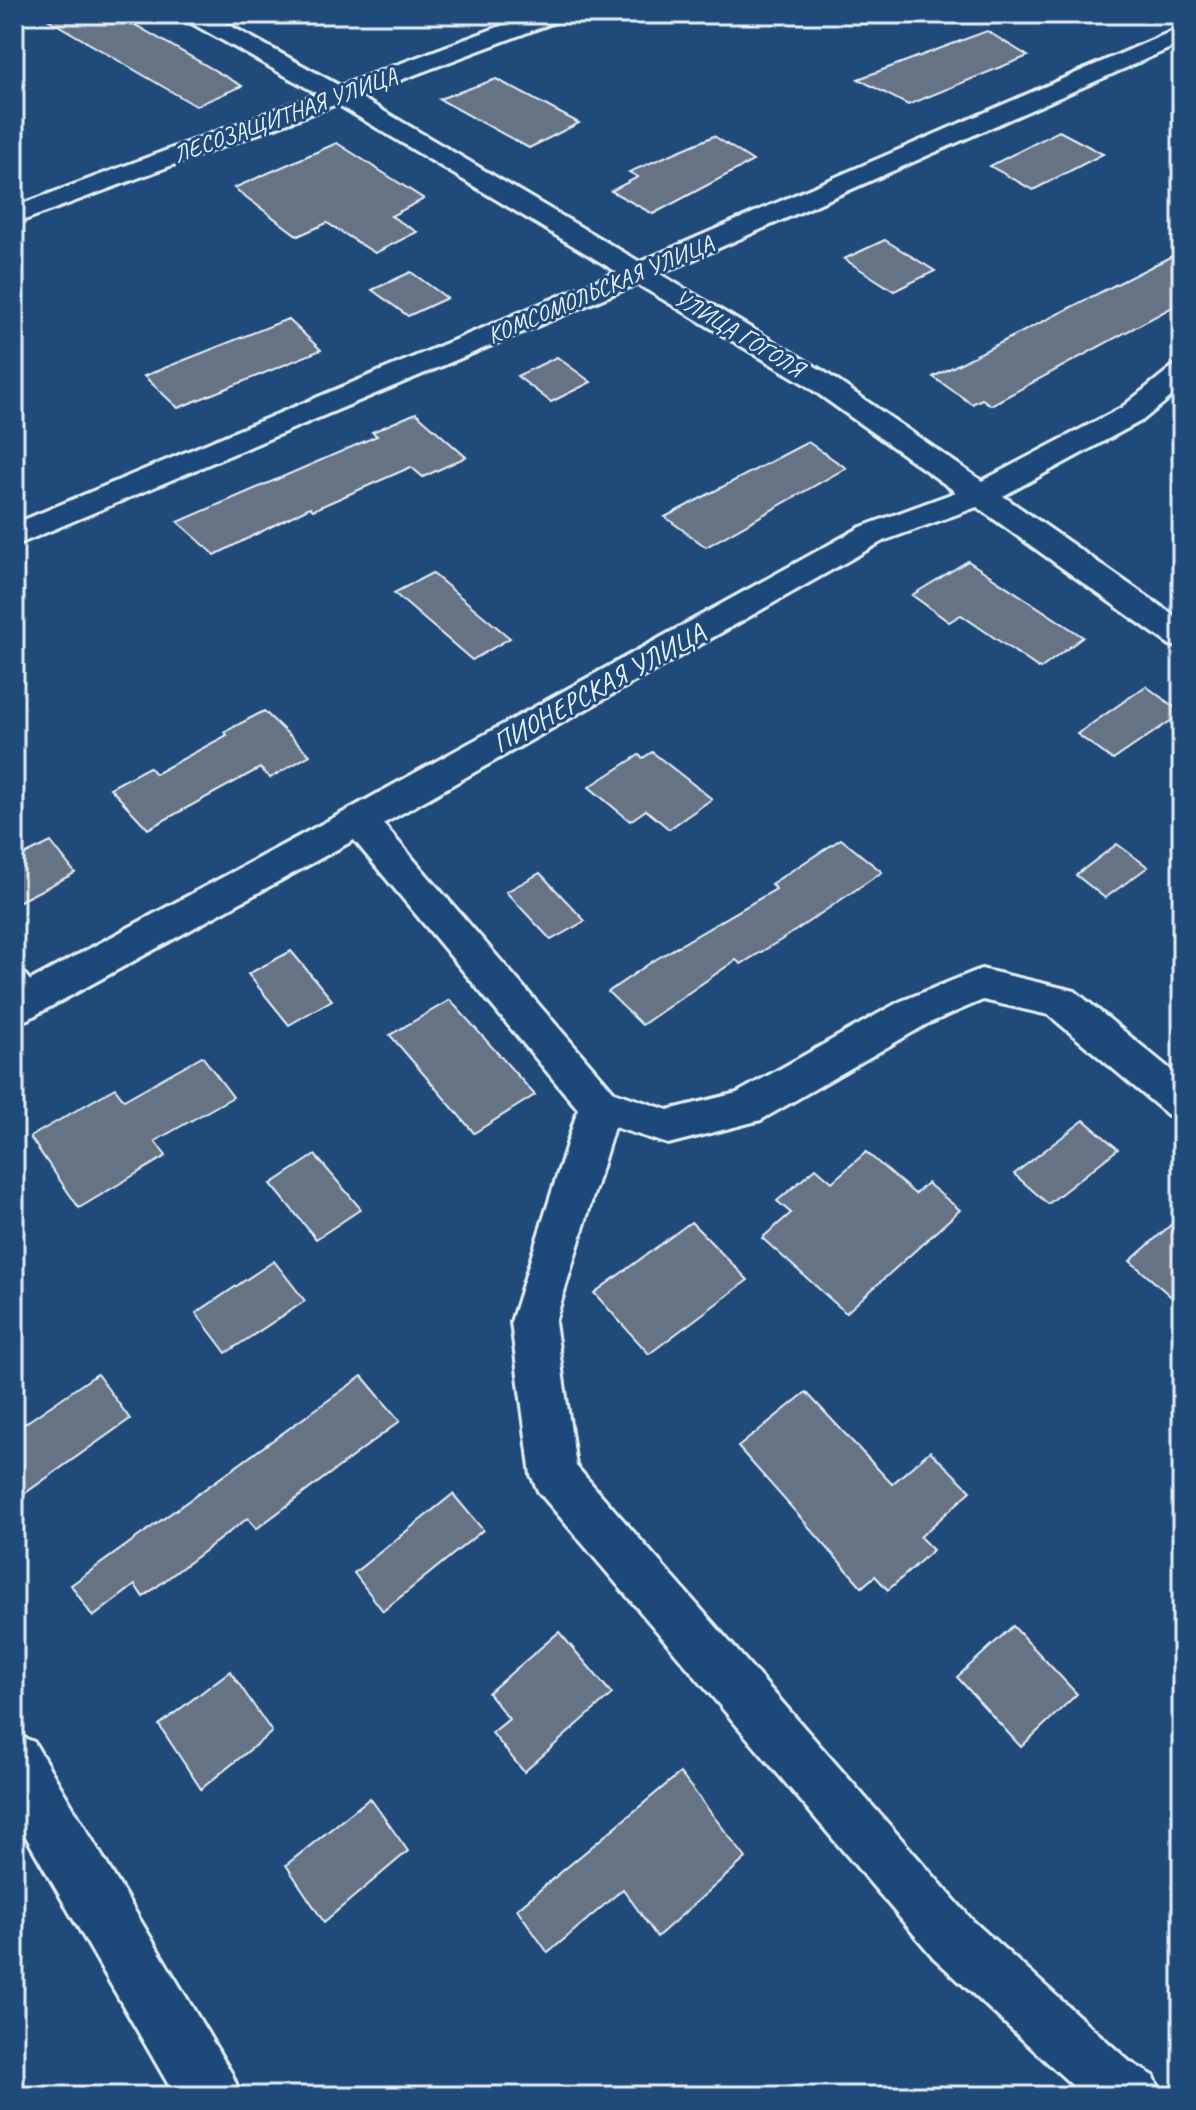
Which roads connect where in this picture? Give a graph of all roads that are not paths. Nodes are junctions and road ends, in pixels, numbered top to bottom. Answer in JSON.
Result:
{"nodes":[{"id":1,"x":192,"y":14,"type":"edge"},
{"id":2,"x":555,"y":14,"type":"edge"},
{"id":3,"x":1182,"y":34,"type":"edge"},
{"id":4,"x":339,"y":95,"type":"junction"},
{"id":5,"x":14,"y":216,"type":"edge"},
{"id":6,"x":639,"y":273,"type":"junction"},
{"id":7,"x":1182,"y":373,"type":"edge"},
{"id":8,"x":982,"y":494,"type":"junction"},
{"id":9,"x":14,"y":536,"type":"edge"},
{"id":10,"x":1182,"y":637,"type":"edge"},
{"id":11,"x":359,"y":821,"type":"junction"},
{"id":12,"x":20,"y":994,"type":"edge"},
{"id":13,"x":1182,"y":1103,"type":"edge"},
{"id":14,"x":600,"y":1105,"type":"junction"},
{"id":15,"x":14,"y":1762,"type":"edge"},
{"id":16,"x":210,"y":2096,"type":"edge"},
{"id":17,"x":1134,"y":2096,"type":"edge"}],
"edges":[{"from":1,"to":4,"type":"street","name":"УЛИЦА ГОГОЛЯ"},
{"from":2,"to":4,"type":"street","name":"ЛЕСОЗАЩИТНАЯ УЛИЦА"},
{"from":3,"to":6,"type":"street","name":"КОМСОМОЛЬСКАЯ УЛИЦА"},
{"from":4,"to":5,"type":"street","name":"ЛЕСОЗАЩИТНАЯ УЛИЦА"},
{"from":4,"to":6,"type":"street","name":"УЛИЦА ГОГОЛЯ"},
{"from":6,"to":8,"type":"street","name":"УЛИЦА ГОГОЛЯ"},
{"from":6,"to":9,"type":"street","name":"КОМСОМОЛЬСКАЯ УЛИЦА"},
{"from":7,"to":8,"type":"street","name":"ПИОНЕРСКАЯ УЛИЦА"},
{"from":8,"to":10,"type":"street","name":"УЛИЦА ГОГОЛЯ"},
{"from":8,"to":11,"type":"street","name":"ПИОНЕРСКАЯ УЛИЦА"},
{"from":11,"to":12,"type":"street","name":"ПИОНЕРСКАЯ УЛИЦА"},
{"from":11,"to":14,"type":"street"},
{"from":13,"to":14,"type":"street"},
{"from":14,"to":17,"type":"street"},
{"from":15,"to":16,"type":"street"}]}
